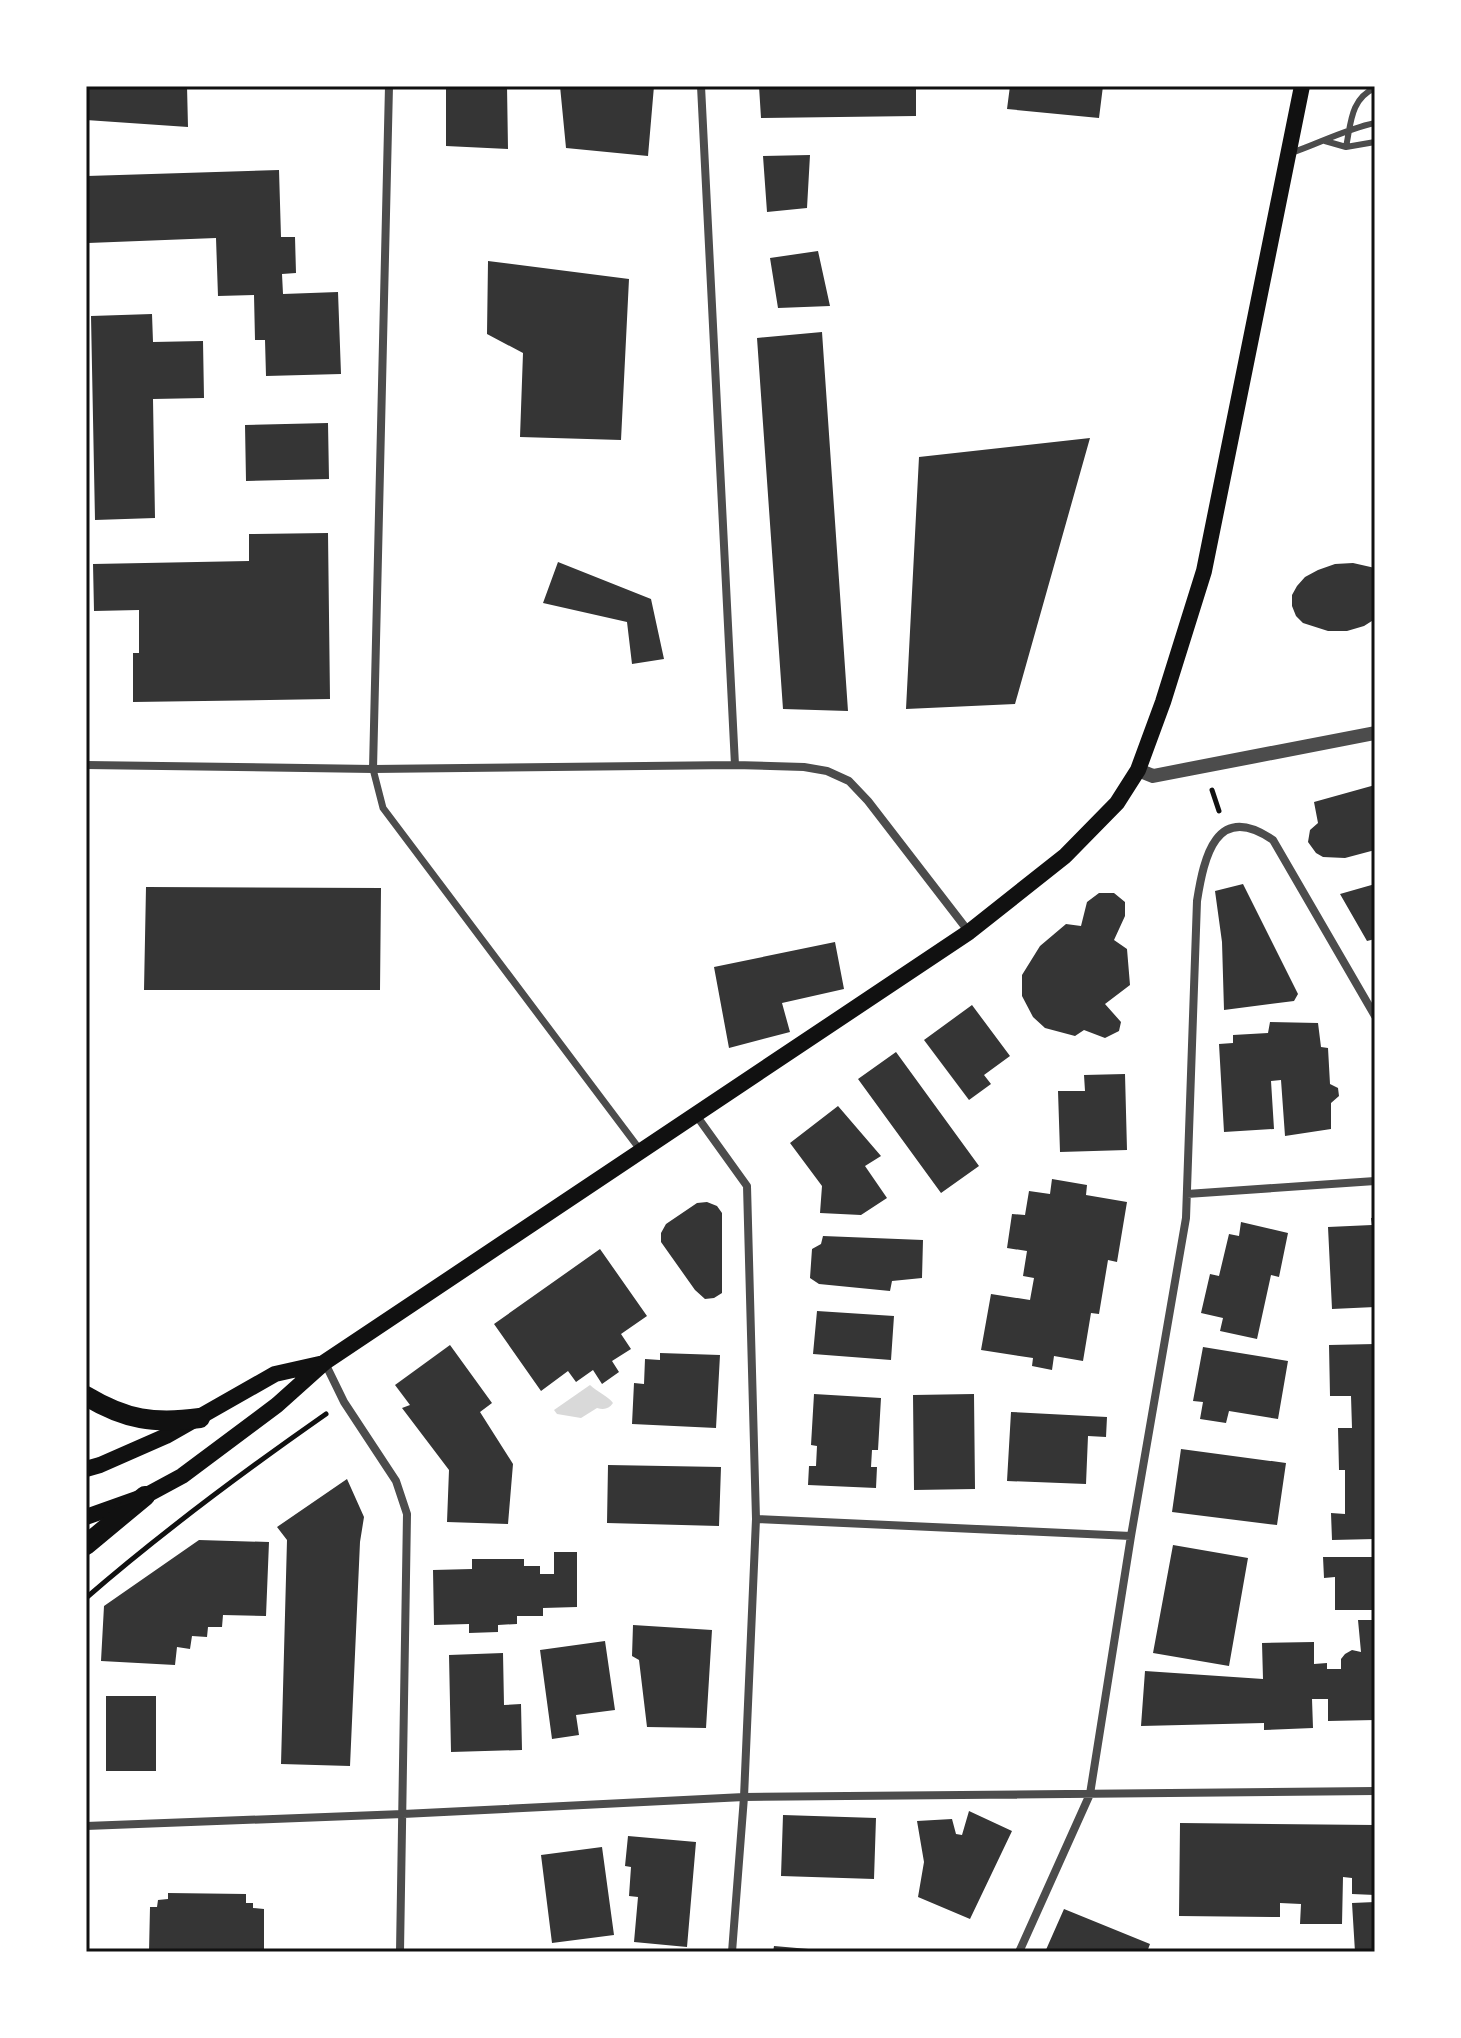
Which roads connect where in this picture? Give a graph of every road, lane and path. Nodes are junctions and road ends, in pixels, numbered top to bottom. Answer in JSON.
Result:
{"nodes":[{"id":1,"x":389,"y":86,"type":"edge"},
{"id":2,"x":701,"y":86,"type":"edge"},
{"id":3,"x":1302,"y":86,"type":"edge"},
{"id":4,"x":1375,"y":88,"type":"edge"},
{"id":5,"x":1375,"y":123,"type":"edge"},
{"id":6,"x":1350,"y":128,"type":"junction"},
{"id":7,"x":1325,"y":141,"type":"junction"},
{"id":8,"x":1375,"y":142,"type":"edge"},
{"id":9,"x":1346,"y":147,"type":"junction"},
{"id":10,"x":1288,"y":154,"type":"junction"},
{"id":11,"x":1375,"y":733,"type":"edge"},
{"id":12,"x":86,"y":765,"type":"edge"},
{"id":13,"x":735,"y":765,"type":"junction"},
{"id":14,"x":1205,"y":766,"type":"junction"},
{"id":15,"x":373,"y":769,"type":"junction"},
{"id":16,"x":1138,"y":770,"type":"junction"},
{"id":17,"x":1225,"y":831,"type":"junction"},
{"id":18,"x":969,"y":932,"type":"junction"},
{"id":19,"x":1375,"y":1016,"type":"edge"},
{"id":20,"x":696,"y":1114,"type":"junction"},
{"id":21,"x":641,"y":1151,"type":"junction"},
{"id":22,"x":1375,"y":1181,"type":"edge"},
{"id":23,"x":1187,"y":1194,"type":"junction"},
{"id":24,"x":325,"y":1362,"type":"junction"},
{"id":25,"x":86,"y":1396,"type":"edge"},
{"id":26,"x":344,"y":1402,"type":"junction"},
{"id":27,"x":200,"y":1418,"type":"junction"},
{"id":28,"x":86,"y":1469,"type":"edge"},
{"id":29,"x":145,"y":1496,"type":"junction"},
{"id":30,"x":86,"y":1517,"type":"edge"},
{"id":31,"x":756,"y":1519,"type":"junction"},
{"id":32,"x":1131,"y":1536,"type":"junction"},
{"id":33,"x":86,"y":1545,"type":"edge"},
{"id":34,"x":86,"y":1598,"type":"edge"},
{"id":35,"x":1375,"y":1791,"type":"edge"},
{"id":36,"x":1090,"y":1794,"type":"junction"},
{"id":37,"x":744,"y":1797,"type":"junction"},
{"id":38,"x":403,"y":1814,"type":"junction"},
{"id":39,"x":86,"y":1826,"type":"edge"},
{"id":40,"x":400,"y":1952,"type":"edge"},
{"id":41,"x":732,"y":1952,"type":"edge"},
{"id":42,"x":1019,"y":1952,"type":"edge"}],
"edges":[{"from":1,"to":15,"type":"street"},
{"from":2,"to":13,"type":"street"},
{"from":3,"to":10,"type":"main road"},
{"from":4,"to":6,"type":"lane"},
{"from":5,"to":6,"type":"lane"},
{"from":6,"to":7,"type":"lane"},
{"from":6,"to":9,"type":"lane"},
{"from":7,"to":9,"type":"lane"},
{"from":7,"to":10,"type":"lane"},
{"from":8,"to":9,"type":"lane"},
{"from":10,"to":16,"type":"main road"},
{"from":11,"to":14,"type":"street"},
{"from":12,"to":15,"type":"street"},
{"from":13,"to":15,"type":"street"},
{"from":13,"to":18,"type":"street"},
{"from":14,"to":16,"type":"street"},
{"from":14,"to":17,"type":"path"},
{"from":15,"to":21,"type":"street"},
{"from":16,"to":18,"type":"main road"},
{"from":17,"to":19,"type":"street"},
{"from":17,"to":23,"type":"street"},
{"from":18,"to":20,"type":"main road"},
{"from":20,"to":21,"type":"main road"},
{"from":20,"to":31,"type":"street"},
{"from":21,"to":24,"type":"main road"},
{"from":22,"to":23,"type":"street"},
{"from":23,"to":32,"type":"street"},
{"from":24,"to":26,"type":"street"},
{"from":24,"to":27,"type":"main road"},
{"from":24,"to":29,"type":"main road"},
{"from":25,"to":27,"type":"main road"},
{"from":26,"to":34,"type":"path"},
{"from":26,"to":38,"type":"street"},
{"from":27,"to":28,"type":"main road"},
{"from":29,"to":30,"type":"main road"},
{"from":29,"to":33,"type":"main road"},
{"from":31,"to":32,"type":"street"},
{"from":31,"to":37,"type":"street"},
{"from":32,"to":36,"type":"street"},
{"from":35,"to":36,"type":"street"},
{"from":36,"to":37,"type":"street"},
{"from":36,"to":42,"type":"street"},
{"from":37,"to":38,"type":"street"},
{"from":37,"to":41,"type":"street"},
{"from":38,"to":39,"type":"street"},
{"from":38,"to":40,"type":"street"}]}
